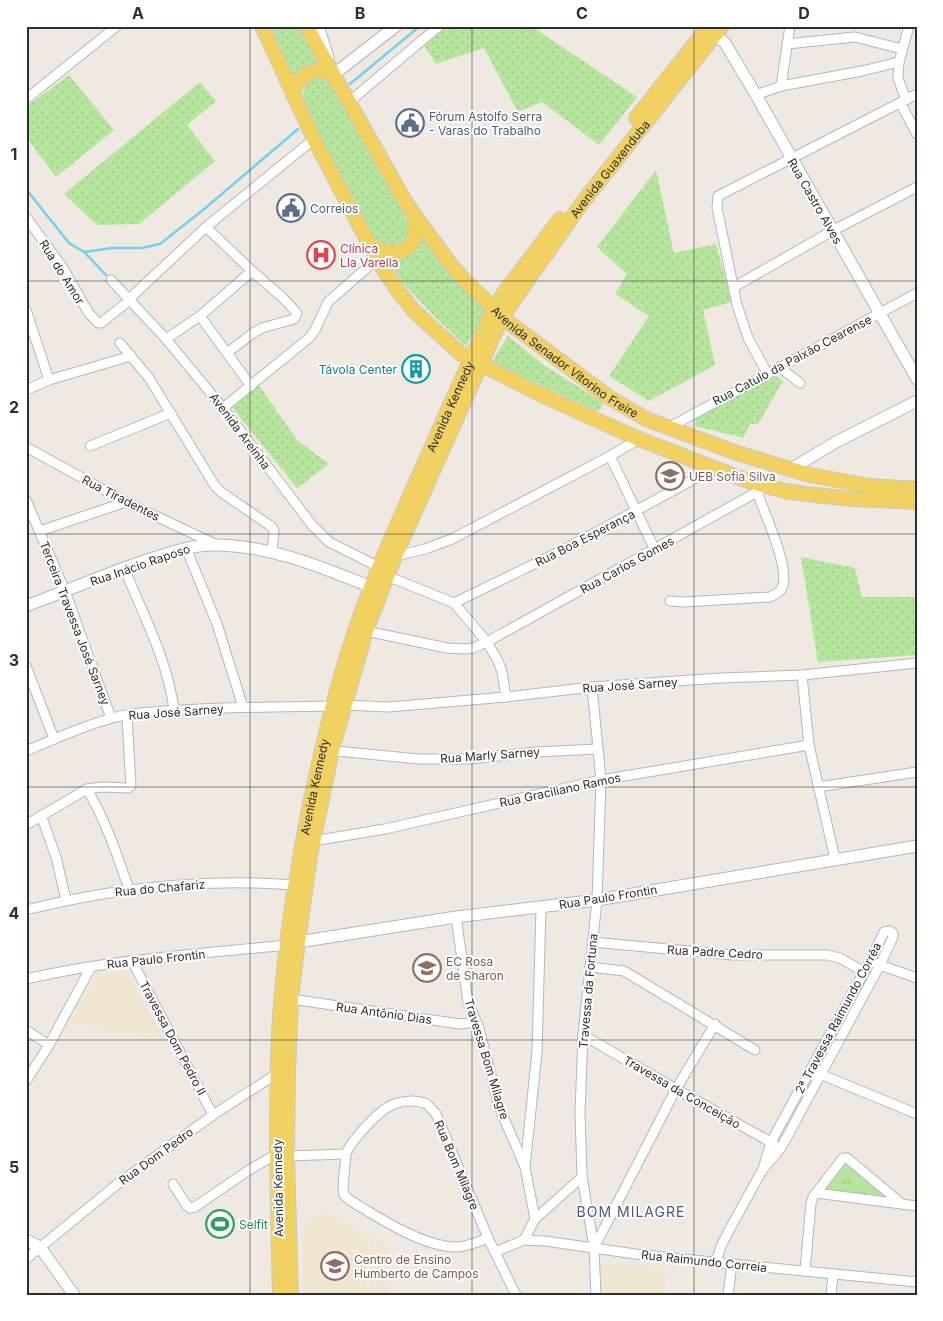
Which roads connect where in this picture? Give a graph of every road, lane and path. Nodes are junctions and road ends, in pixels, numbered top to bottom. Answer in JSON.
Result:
{"nodes":[{"id":1,"x":117,"y":26,"type":"edge"},
{"id":2,"x":262,"y":26,"type":"edge"},
{"id":3,"x":306,"y":26,"type":"edge"},
{"id":4,"x":318,"y":26,"type":"edge"},
{"id":5,"x":396,"y":26,"type":"edge"},
{"id":6,"x":439,"y":26,"type":"edge"},
{"id":7,"x":790,"y":26,"type":"edge"},
{"id":8,"x":856,"y":26,"type":"edge"},
{"id":9,"x":909,"y":26,"type":"edge"},
{"id":10,"x":711,"y":28,"type":"edge"},
{"id":11,"x":855,"y":37,"type":"junction"},
{"id":12,"x":787,"y":44,"type":"junction"},
{"id":13,"x":902,"y":49,"type":"junction"},
{"id":14,"x":899,"y":62,"type":"junction"},
{"id":15,"x":332,"y":72,"type":"junction"},
{"id":16,"x":781,"y":86,"type":"junction"},
{"id":17,"x":917,"y":94,"type":"edge"},
{"id":18,"x":293,"y":95,"type":"junction"},
{"id":19,"x":756,"y":95,"type":"junction"},
{"id":20,"x":26,"y":98,"type":"edge"},
{"id":21,"x":903,"y":101,"type":"junction"},
{"id":22,"x":349,"y":102,"type":"junction"},
{"id":23,"x":917,"y":134,"type":"edge"},
{"id":24,"x":314,"y":139,"type":"junction"},
{"id":25,"x":791,"y":159,"type":"junction"},
{"id":26,"x":917,"y":186,"type":"edge"},
{"id":27,"x":414,"y":214,"type":"junction"},
{"id":28,"x":26,"y":217,"type":"edge"},
{"id":29,"x":206,"y":227,"type":"junction"},
{"id":30,"x":832,"y":232,"type":"junction"},
{"id":31,"x":369,"y":244,"type":"junction"},
{"id":32,"x":377,"y":259,"type":"junction"},
{"id":33,"x":252,"y":271,"type":"junction"},
{"id":34,"x":111,"y":280,"type":"dead end"},
{"id":35,"x":734,"y":287,"type":"junction"},
{"id":36,"x":504,"y":293,"type":"junction"},
{"id":37,"x":917,"y":293,"type":"edge"},
{"id":38,"x":480,"y":295,"type":"junction"},
{"id":39,"x":129,"y":299,"type":"junction"},
{"id":40,"x":26,"y":310,"type":"edge"},
{"id":41,"x":498,"y":313,"type":"junction"},
{"id":42,"x":880,"y":313,"type":"junction"},
{"id":43,"x":200,"y":316,"type":"junction"},
{"id":44,"x":166,"y":339,"type":"junction"},
{"id":45,"x":120,"y":343,"type":"dead end"},
{"id":46,"x":227,"y":353,"type":"junction"},
{"id":47,"x":131,"y":356,"type":"junction"},
{"id":48,"x":475,"y":362,"type":"junction"},
{"id":49,"x":778,"y":367,"type":"junction"},
{"id":50,"x":767,"y":373,"type":"junction"},
{"id":51,"x":50,"y":380,"type":"junction"},
{"id":52,"x":917,"y":380,"type":"edge"},
{"id":53,"x":800,"y":384,"type":"dead end"},
{"id":54,"x":251,"y":386,"type":"junction"},
{"id":55,"x":26,"y":390,"type":"edge"},
{"id":56,"x":610,"y":398,"type":"junction"},
{"id":57,"x":917,"y":401,"type":"edge"},
{"id":58,"x":224,"y":408,"type":"junction"},
{"id":59,"x":171,"y":414,"type":"junction"},
{"id":60,"x":597,"y":420,"type":"junction"},
{"id":61,"x":668,"y":428,"type":"junction"},
{"id":62,"x":639,"y":439,"type":"junction"},
{"id":63,"x":90,"y":446,"type":"dead end"},
{"id":64,"x":26,"y":447,"type":"edge"},
{"id":65,"x":660,"y":447,"type":"junction"},
{"id":66,"x":610,"y":456,"type":"junction"},
{"id":67,"x":714,"y":469,"type":"junction"},
{"id":68,"x":790,"y":469,"type":"junction"},
{"id":69,"x":917,"y":488,"type":"edge"},
{"id":70,"x":762,"y":489,"type":"junction"},
{"id":71,"x":26,"y":500,"type":"edge"},
{"id":72,"x":126,"y":502,"type":"junction"},
{"id":73,"x":917,"y":502,"type":"edge"},
{"id":74,"x":637,"y":511,"type":"junction"},
{"id":75,"x":40,"y":531,"type":"junction"},
{"id":76,"x":218,"y":545,"type":"junction"},
{"id":77,"x":186,"y":548,"type":"junction"},
{"id":78,"x":654,"y":550,"type":"junction"},
{"id":79,"x":272,"y":552,"type":"junction"},
{"id":80,"x":395,"y":556,"type":"junction"},
{"id":81,"x":124,"y":568,"type":"junction"},
{"id":82,"x":383,"y":572,"type":"junction"},
{"id":83,"x":371,"y":587,"type":"junction"},
{"id":84,"x":65,"y":591,"type":"junction"},
{"id":85,"x":670,"y":602,"type":"dead end"},
{"id":86,"x":454,"y":603,"type":"junction"},
{"id":87,"x":26,"y":606,"type":"edge"},
{"id":88,"x":366,"y":631,"type":"junction"},
{"id":89,"x":487,"y":642,"type":"junction"},
{"id":90,"x":917,"y":663,"type":"edge"},
{"id":91,"x":26,"y":666,"type":"edge"},
{"id":92,"x":802,"y":675,"type":"junction"},
{"id":93,"x":592,"y":687,"type":"junction"},
{"id":94,"x":506,"y":697,"type":"junction"},
{"id":95,"x":338,"y":706,"type":"junction"},
{"id":96,"x":243,"y":707,"type":"junction"},
{"id":97,"x":174,"y":710,"type":"junction"},
{"id":98,"x":127,"y":716,"type":"junction"},
{"id":99,"x":111,"y":718,"type":"junction"},
{"id":100,"x":54,"y":739,"type":"junction"},
{"id":101,"x":809,"y":746,"type":"junction"},
{"id":102,"x":598,"y":748,"type":"junction"},
{"id":103,"x":327,"y":750,"type":"junction"},
{"id":104,"x":26,"y":751,"type":"edge"},
{"id":105,"x":917,"y":772,"type":"edge"},
{"id":106,"x":601,"y":780,"type":"junction"},
{"id":107,"x":818,"y":787,"type":"junction"},
{"id":108,"x":87,"y":789,"type":"junction"},
{"id":109,"x":41,"y":815,"type":"junction"},
{"id":110,"x":26,"y":825,"type":"edge"},
{"id":111,"x":313,"y":841,"type":"junction"},
{"id":112,"x":917,"y":846,"type":"edge"},
{"id":113,"x":836,"y":859,"type":"junction"},
{"id":114,"x":295,"y":885,"type":"junction"},
{"id":115,"x":129,"y":889,"type":"junction"},
{"id":116,"x":66,"y":900,"type":"junction"},
{"id":117,"x":597,"y":900,"type":"junction"},
{"id":118,"x":541,"y":907,"type":"junction"},
{"id":119,"x":26,"y":910,"type":"edge"},
{"id":120,"x":456,"y":917,"type":"junction"},
{"id":121,"x":592,"y":942,"type":"junction"},
{"id":122,"x":292,"y":944,"type":"junction"},
{"id":123,"x":132,"y":961,"type":"junction"},
{"id":124,"x":870,"y":961,"type":"junction"},
{"id":125,"x":880,"y":965,"type":"junction"},
{"id":126,"x":91,"y":967,"type":"junction"},
{"id":127,"x":590,"y":967,"type":"junction"},
{"id":128,"x":864,"y":972,"type":"junction"},
{"id":129,"x":917,"y":978,"type":"edge"},
{"id":130,"x":26,"y":979,"type":"edge"},
{"id":131,"x":291,"y":999,"type":"junction"},
{"id":132,"x":476,"y":1022,"type":"junction"},
{"id":133,"x":715,"y":1024,"type":"junction"},
{"id":134,"x":26,"y":1030,"type":"edge"},
{"id":135,"x":583,"y":1035,"type":"junction"},
{"id":136,"x":49,"y":1045,"type":"junction"},
{"id":137,"x":755,"y":1050,"type":"dead end"},
{"id":138,"x":811,"y":1070,"type":"junction"},
{"id":139,"x":278,"y":1073,"type":"junction"},
{"id":140,"x":820,"y":1074,"type":"junction"},
{"id":141,"x":26,"y":1081,"type":"edge"},
{"id":142,"x":676,"y":1089,"type":"junction"},
{"id":143,"x":917,"y":1114,"type":"edge"},
{"id":144,"x":213,"y":1115,"type":"junction"},
{"id":145,"x":771,"y":1142,"type":"junction"},
{"id":146,"x":781,"y":1148,"type":"junction"},
{"id":147,"x":346,"y":1154,"type":"junction"},
{"id":148,"x":282,"y":1155,"type":"junction"},
{"id":149,"x":525,"y":1167,"type":"junction"},
{"id":150,"x":763,"y":1169,"type":"junction"},
{"id":151,"x":582,"y":1177,"type":"junction"},
{"id":152,"x":173,"y":1184,"type":"dead end"},
{"id":153,"x":816,"y":1193,"type":"junction"},
{"id":154,"x":902,"y":1204,"type":"junction"},
{"id":155,"x":917,"y":1206,"type":"edge"},
{"id":156,"x":535,"y":1219,"type":"junction"},
{"id":157,"x":488,"y":1238,"type":"junction"},
{"id":158,"x":26,"y":1240,"type":"edge"},
{"id":159,"x":524,"y":1240,"type":"junction"},
{"id":160,"x":26,"y":1246,"type":"edge"},
{"id":161,"x":40,"y":1247,"type":"junction"},
{"id":162,"x":594,"y":1247,"type":"junction"},
{"id":163,"x":494,"y":1252,"type":"junction"},
{"id":164,"x":26,"y":1259,"type":"edge"},
{"id":165,"x":716,"y":1263,"type":"junction"},
{"id":166,"x":732,"y":1264,"type":"junction"},
{"id":167,"x":805,"y":1271,"type":"junction"},
{"id":168,"x":833,"y":1274,"type":"junction"},
{"id":169,"x":917,"y":1282,"type":"edge"},
{"id":170,"x":74,"y":1295,"type":"edge"},
{"id":171,"x":280,"y":1295,"type":"edge"},
{"id":172,"x":291,"y":1295,"type":"edge"},
{"id":173,"x":516,"y":1295,"type":"edge"},
{"id":174,"x":596,"y":1295,"type":"edge"},
{"id":175,"x":728,"y":1295,"type":"edge"},
{"id":176,"x":831,"y":1295,"type":"edge"}],
"edges":[{"from":1,"to":20,"type":"street"},
{"from":2,"to":18,"type":"main road","name":"Avenida Senador Vitorino Freire"},
{"from":3,"to":15,"type":"main road","name":"Avenida Senador Vitorino Freire"},
{"from":4,"to":15,"type":"street","name":"Avenida Senador Vitorino Freire"},
{"from":5,"to":15,"type":"street"},
{"from":6,"to":22,"type":"street"},
{"from":7,"to":12,"type":"street"},
{"from":8,"to":11,"type":"street"},
{"from":9,"to":13,"type":"street"},
{"from":10,"to":19,"type":"street","name":"Rua Castro Alves"},
{"from":10,"to":36,"type":"main road","name":"Avenida Guaxenduba"},
{"from":10,"to":41,"type":"main road","name":"Avenida Guaxenduba"},
{"from":11,"to":12,"type":"street"},
{"from":11,"to":13,"type":"street"},
{"from":12,"to":16,"type":"street"},
{"from":13,"to":14,"type":"street"},
{"from":14,"to":16,"type":"street"},
{"from":14,"to":21,"type":"street"},
{"from":15,"to":18,"type":"main road"},
{"from":15,"to":22,"type":"main road","name":"Avenida Senador Vitorino Freire"},
{"from":16,"to":19,"type":"street"},
{"from":17,"to":21,"type":"street"},
{"from":18,"to":24,"type":"main road","name":"Avenida Senador Vitorino Freire"},
{"from":19,"to":25,"type":"street","name":"Rua Castro Alves"},
{"from":21,"to":23,"type":"street"},
{"from":21,"to":25,"type":"street"},
{"from":22,"to":27,"type":"main road","name":"Avenida Senador Vitorino Freire"},
{"from":24,"to":29,"type":"street"},
{"from":24,"to":31,"type":"main road","name":"Avenida Senador Vitorino Freire"},
{"from":25,"to":30,"type":"street","name":"Rua Castro Alves"},
{"from":25,"to":35,"type":"street"},
{"from":26,"to":30,"type":"street"},
{"from":27,"to":31,"type":"main road"},
{"from":27,"to":38,"type":"main road","name":"Avenida Senador Vitorino Freire"},
{"from":28,"to":39,"type":"street","name":"Rua do Amor"},
{"from":29,"to":33,"type":"street"},
{"from":29,"to":39,"type":"street"},
{"from":30,"to":35,"type":"street"},
{"from":30,"to":42,"type":"street","name":"Rua Castro Alves"},
{"from":31,"to":32,"type":"main road","name":"Avenida Senador Vitorino Freire"},
{"from":32,"to":48,"type":"main road","name":"Avenida Senador Vitorino Freire"},
{"from":32,"to":54,"type":"street"},
{"from":33,"to":43,"type":"street"},
{"from":33,"to":46,"type":"street"},
{"from":34,"to":39,"type":"street","name":"Avenida Areinha"},
{"from":35,"to":50,"type":"street"},
{"from":36,"to":38,"type":"main road"},
{"from":36,"to":41,"type":"main road","name":"Avenida Guaxenduba"},
{"from":37,"to":42,"type":"street","name":"Rua Catulo da Paixão Cearense"},
{"from":38,"to":41,"type":"main road","name":"Avenida Senador Vitorino Freire"},
{"from":39,"to":44,"type":"street","name":"Avenida Areinha"},
{"from":40,"to":51,"type":"street"},
{"from":41,"to":48,"type":"main road","name":"Avenida Kennedy"},
{"from":41,"to":56,"type":"main road","name":"Avenida Senador Vitorino Freire"},
{"from":42,"to":49,"type":"street","name":"Rua Catulo da Paixão Cearense"},
{"from":42,"to":52,"type":"street","name":"Rua Castro Alves"},
{"from":43,"to":44,"type":"street"},
{"from":43,"to":46,"type":"street"},
{"from":44,"to":58,"type":"street","name":"Avenida Areinha"},
{"from":45,"to":47,"type":"street"},
{"from":46,"to":54,"type":"street"},
{"from":47,"to":51,"type":"street"},
{"from":47,"to":59,"type":"street"},
{"from":48,"to":60,"type":"main road","name":"Avenida Senador Vitorino Freire"},
{"from":48,"to":80,"type":"main road","name":"Avenida Kennedy"},
{"from":48,"to":82,"type":"main road","name":"Avenida Kennedy"},
{"from":49,"to":50,"type":"street","name":"Rua Catulo da Paixão Cearense"},
{"from":49,"to":53,"type":"street"},
{"from":50,"to":61,"type":"street","name":"Rua Catulo da Paixão Cearense"},
{"from":51,"to":55,"type":"street"},
{"from":54,"to":58,"type":"street"},
{"from":56,"to":60,"type":"main road"},
{"from":56,"to":61,"type":"main road","name":"Avenida Senador Vitorino Freire"},
{"from":57,"to":68,"type":"street"},
{"from":58,"to":82,"type":"street","name":"Avenida Areinha"},
{"from":59,"to":63,"type":"street"},
{"from":59,"to":79,"type":"street"},
{"from":60,"to":62,"type":"main road","name":"Avenida Senador Vitorino Freire"},
{"from":61,"to":65,"type":"main road"},
{"from":61,"to":68,"type":"main road","name":"Avenida Senador Vitorino Freire"},
{"from":62,"to":65,"type":"main road","name":"Avenida Senador Vitorino Freire"},
{"from":62,"to":66,"type":"street"},
{"from":64,"to":72,"type":"street","name":"Rua Tiradentes"},
{"from":65,"to":67,"type":"main road","name":"Avenida Senador Vitorino Freire"},
{"from":66,"to":74,"type":"street"},
{"from":66,"to":80,"type":"street"},
{"from":67,"to":70,"type":"main road","name":"Avenida Senador Vitorino Freire"},
{"from":67,"to":74,"type":"street","name":"Rua Boa Esperança"},
{"from":68,"to":69,"type":"main road","name":"Avenida Senador Vitorino Freire"},
{"from":70,"to":73,"type":"main road","name":"Avenida Senador Vitorino Freire"},
{"from":70,"to":78,"type":"street","name":"Rua Carlos Gomes"},
{"from":70,"to":85,"type":"street"},
{"from":71,"to":75,"type":"street","name":"Terceira Travessa José Sarney"},
{"from":72,"to":75,"type":"street"},
{"from":72,"to":76,"type":"street","name":"Rua Tiradentes"},
{"from":74,"to":78,"type":"street"},
{"from":74,"to":86,"type":"street","name":"Rua Boa Esperança"},
{"from":75,"to":84,"type":"street","name":"Terceira Travessa José Sarney"},
{"from":76,"to":77,"type":"street","name":"Rua Inácio Raposo"},
{"from":76,"to":79,"type":"street","name":"Rua Inácio Raposo"},
{"from":77,"to":81,"type":"street","name":"Rua Inácio Raposo"},
{"from":77,"to":96,"type":"street"},
{"from":78,"to":89,"type":"street","name":"Rua Carlos Gomes"},
{"from":79,"to":83,"type":"street","name":"Rua Inácio Raposo"},
{"from":80,"to":82,"type":"main road","name":"Avenida Kennedy"},
{"from":81,"to":84,"type":"street","name":"Rua Inácio Raposo"},
{"from":81,"to":97,"type":"street"},
{"from":82,"to":83,"type":"main road","name":"Avenida Kennedy"},
{"from":82,"to":86,"type":"street","name":"Avenida Areinha"},
{"from":82,"to":88,"type":"main road","name":"Avenida Kennedy"},
{"from":83,"to":95,"type":"main road","name":"Avenida Kennedy"},
{"from":84,"to":87,"type":"street","name":"Rua Inácio Raposo"},
{"from":84,"to":99,"type":"street","name":"Terceira Travessa José Sarney"},
{"from":86,"to":89,"type":"street"},
{"from":88,"to":89,"type":"street","name":"Rua Carlos Gomes"},
{"from":88,"to":95,"type":"main road","name":"Avenida Kennedy"},
{"from":89,"to":94,"type":"street"},
{"from":90,"to":92,"type":"street","name":"Rua José Sarney"},
{"from":91,"to":100,"type":"street"},
{"from":92,"to":93,"type":"street","name":"Rua José Sarney"},
{"from":92,"to":101,"type":"street"},
{"from":93,"to":94,"type":"street","name":"Rua José Sarney"},
{"from":93,"to":102,"type":"street","name":"Travessa da Fortuna"},
{"from":94,"to":95,"type":"street","name":"Rua José Sarney"},
{"from":95,"to":96,"type":"street","name":"Rua José Sarney"},
{"from":95,"to":103,"type":"main road","name":"Avenida Kennedy"},
{"from":96,"to":97,"type":"street","name":"Rua José Sarney"},
{"from":97,"to":98,"type":"street","name":"Rua José Sarney"},
{"from":98,"to":99,"type":"street","name":"Rua José Sarney"},
{"from":98,"to":108,"type":"street"},
{"from":99,"to":100,"type":"street","name":"Rua José Sarney"},
{"from":100,"to":104,"type":"street","name":"Rua José Sarney"},
{"from":101,"to":106,"type":"street","name":"Rua Graciliano Ramos"},
{"from":101,"to":107,"type":"street"},
{"from":102,"to":103,"type":"street","name":"Rua Marly Sarney"},
{"from":102,"to":106,"type":"street","name":"Travessa da Fortuna"},
{"from":103,"to":111,"type":"main road","name":"Avenida Kennedy"},
{"from":103,"to":114,"type":"main road","name":"Avenida Kennedy"},
{"from":105,"to":107,"type":"street"},
{"from":106,"to":111,"type":"street","name":"Rua Graciliano Ramos"},
{"from":106,"to":117,"type":"street","name":"Travessa da Fortuna"},
{"from":107,"to":113,"type":"street"},
{"from":108,"to":109,"type":"street"},
{"from":108,"to":115,"type":"street"},
{"from":109,"to":110,"type":"street"},
{"from":109,"to":116,"type":"street"},
{"from":111,"to":122,"type":"main road","name":"Avenida Kennedy"},
{"from":112,"to":113,"type":"street","name":"Rua Paulo Frontin"},
{"from":113,"to":117,"type":"street","name":"Rua Paulo Frontin"},
{"from":114,"to":115,"type":"street","name":"Rua do Chafariz"},
{"from":114,"to":122,"type":"main road","name":"Avenida Kennedy"},
{"from":115,"to":116,"type":"street","name":"Rua do Chafariz"},
{"from":116,"to":119,"type":"street","name":"Rua do Chafariz"},
{"from":117,"to":118,"type":"street","name":"Rua Paulo Frontin"},
{"from":117,"to":121,"type":"street","name":"Travessa da Fortuna"},
{"from":118,"to":120,"type":"street","name":"Rua Paulo Frontin"},
{"from":118,"to":149,"type":"street","name":"Travessa Bom Milagre"},
{"from":120,"to":122,"type":"street","name":"Rua Paulo Frontin"},
{"from":120,"to":132,"type":"street","name":"Travessa Bom Milagre"},
{"from":121,"to":127,"type":"street","name":"Travessa da Fortuna"},
{"from":121,"to":128,"type":"street","name":"Rua Padre Cedro"},
{"from":122,"to":123,"type":"street","name":"Rua Paulo Frontin"},
{"from":122,"to":131,"type":"main road","name":"Avenida Kennedy"},
{"from":122,"to":139,"type":"main road","name":"Avenida Kennedy"},
{"from":123,"to":126,"type":"street","name":"Rua Paulo Frontin"},
{"from":123,"to":144,"type":"street","name":"Travessa Dom Pedro II"},
{"from":124,"to":125,"type":"street"},
{"from":124,"to":125,"type":"street","name":"2ª Travessa Raimundo Corrêa"},
{"from":124,"to":128,"type":"street","name":"2ª Travessa Raimundo Corrêa"},
{"from":125,"to":129,"type":"street"},
{"from":125,"to":140,"type":"street","name":"2ª Travessa Raimundo Corrêa"},
{"from":126,"to":130,"type":"street","name":"Rua Paulo Frontin"},
{"from":126,"to":136,"type":"street"},
{"from":127,"to":133,"type":"street"},
{"from":127,"to":135,"type":"street","name":"Travessa da Fortuna"},
{"from":128,"to":138,"type":"street","name":"2ª Travessa Raimundo Corrêa"},
{"from":131,"to":132,"type":"street","name":"Rua Antônio Dias"},
{"from":131,"to":148,"type":"main road","name":"Avenida Kennedy"},
{"from":132,"to":149,"type":"street","name":"Travessa Bom Milagre"},
{"from":133,"to":137,"type":"street"},
{"from":133,"to":142,"type":"street"},
{"from":134,"to":136,"type":"street"},
{"from":135,"to":142,"type":"street","name":"Travessa da Conceição"},
{"from":135,"to":151,"type":"street","name":"Travessa da Fortuna"},
{"from":136,"to":141,"type":"street"},
{"from":138,"to":140,"type":"street"},
{"from":138,"to":145,"type":"street","name":"2ª Travessa Raimundo Corrêa"},
{"from":139,"to":144,"type":"street","name":"Rua Dom Pedro"},
{"from":139,"to":148,"type":"main road","name":"Avenida Kennedy"},
{"from":140,"to":143,"type":"street"},
{"from":140,"to":146,"type":"street","name":"2ª Travessa Raimundo Corrêa"},
{"from":142,"to":145,"type":"street","name":"Travessa da Conceição"},
{"from":142,"to":162,"type":"street"},
{"from":144,"to":161,"type":"street","name":"Rua Dom Pedro"},
{"from":145,"to":146,"type":"street","name":"Travessa da Conceição"},
{"from":145,"to":150,"type":"street","name":"2ª Travessa Raimundo Corrêa"},
{"from":146,"to":150,"type":"street","name":"2ª Travessa Raimundo Corrêa"},
{"from":147,"to":148,"type":"street"},
{"from":147,"to":157,"type":"street"},
{"from":147,"to":157,"type":"street","name":"Rua Bom Milagre"},
{"from":148,"to":152,"type":"street"},
{"from":148,"to":171,"type":"main road","name":"Avenida Kennedy"},
{"from":148,"to":172,"type":"main road","name":"Avenida Kennedy"},
{"from":149,"to":156,"type":"street","name":"Travessa Bom Milagre"},
{"from":150,"to":165,"type":"street"},
{"from":151,"to":156,"type":"street"},
{"from":151,"to":162,"type":"street","name":"Travessa da Fortuna"},
{"from":153,"to":154,"type":"street"},
{"from":153,"to":154,"type":"street"},
{"from":153,"to":167,"type":"street"},
{"from":154,"to":155,"type":"street"},
{"from":156,"to":159,"type":"street"},
{"from":157,"to":163,"type":"street","name":"Rua Bom Milagre"},
{"from":158,"to":161,"type":"street"},
{"from":159,"to":162,"type":"street","name":"Rua Raimundo Correia"},
{"from":159,"to":163,"type":"street","name":"Rua Raimundo Correia"},
{"from":160,"to":161,"type":"street"},
{"from":161,"to":164,"type":"street","name":"Rua Dom Pedro"},
{"from":161,"to":170,"type":"street"},
{"from":162,"to":165,"type":"street","name":"Rua Raimundo Correia"},
{"from":162,"to":174,"type":"street","name":"Travessa da Fortuna"},
{"from":163,"to":173,"type":"street","name":"Rua Bom Milagre"},
{"from":165,"to":166,"type":"street","name":"Rua Raimundo Correia"},
{"from":166,"to":167,"type":"street","name":"Rua Raimundo Correia"},
{"from":166,"to":175,"type":"street"},
{"from":167,"to":168,"type":"street","name":"Rua Raimundo Correia"},
{"from":168,"to":169,"type":"street","name":"Rua Raimundo Correia"},
{"from":168,"to":176,"type":"street"}]}
